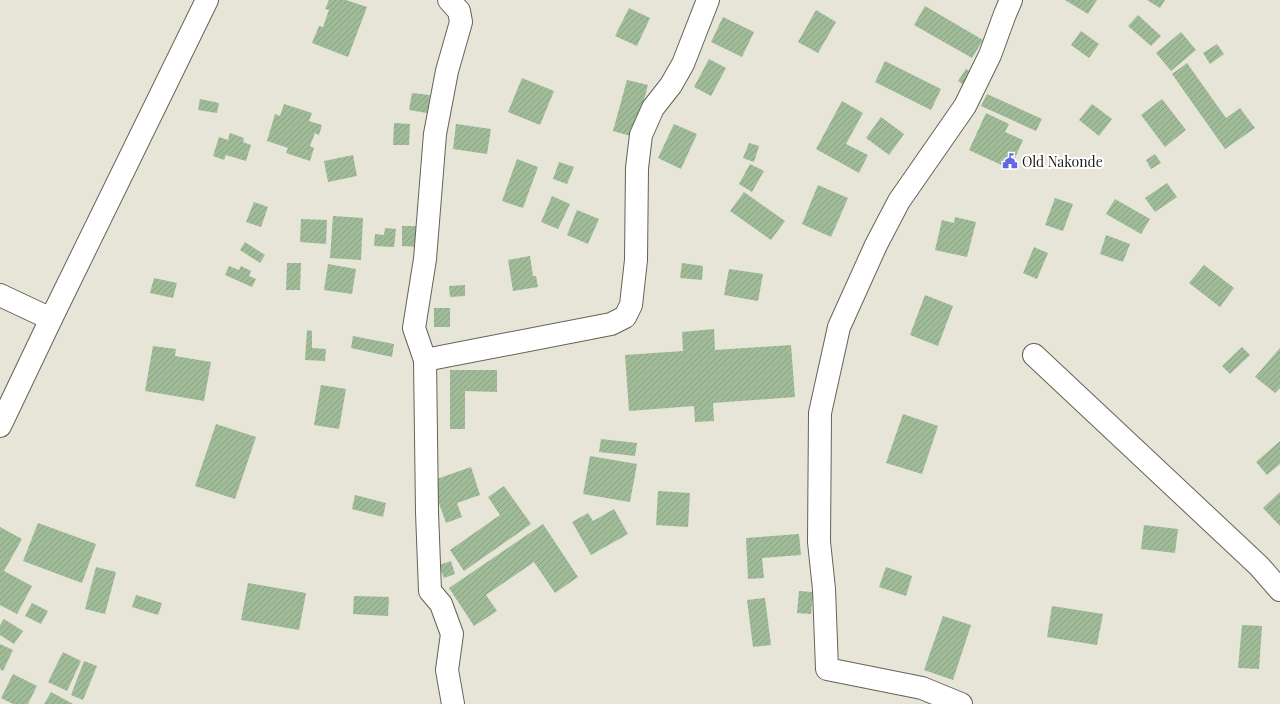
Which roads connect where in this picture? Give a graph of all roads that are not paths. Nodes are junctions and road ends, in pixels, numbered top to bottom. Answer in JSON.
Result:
{"nodes":[{"id":1,"x":207,"y":0,"type":"edge"},
{"id":2,"x":449,"y":0,"type":"edge"},
{"id":3,"x":708,"y":0,"type":"edge"},
{"id":4,"x":1011,"y":0,"type":"edge"},
{"id":5,"x":0,"y":295,"type":"edge"},
{"id":6,"x":51,"y":319,"type":"junction"},
{"id":7,"x":1034,"y":355,"type":"dead end"},
{"id":8,"x":425,"y":360,"type":"junction"},
{"id":9,"x":0,"y":426,"type":"edge"},
{"id":10,"x":1280,"y":590,"type":"edge"},
{"id":11,"x":453,"y":704,"type":"edge"},
{"id":12,"x":961,"y":704,"type":"edge"}],
"edges":[{"from":1,"to":6,"type":"street"},
{"from":2,"to":8,"type":"street"},
{"from":3,"to":8,"type":"street"},
{"from":4,"to":12,"type":"street"},
{"from":5,"to":6,"type":"street"},
{"from":6,"to":9,"type":"street"},
{"from":7,"to":10,"type":"street"},
{"from":8,"to":11,"type":"street"}]}
